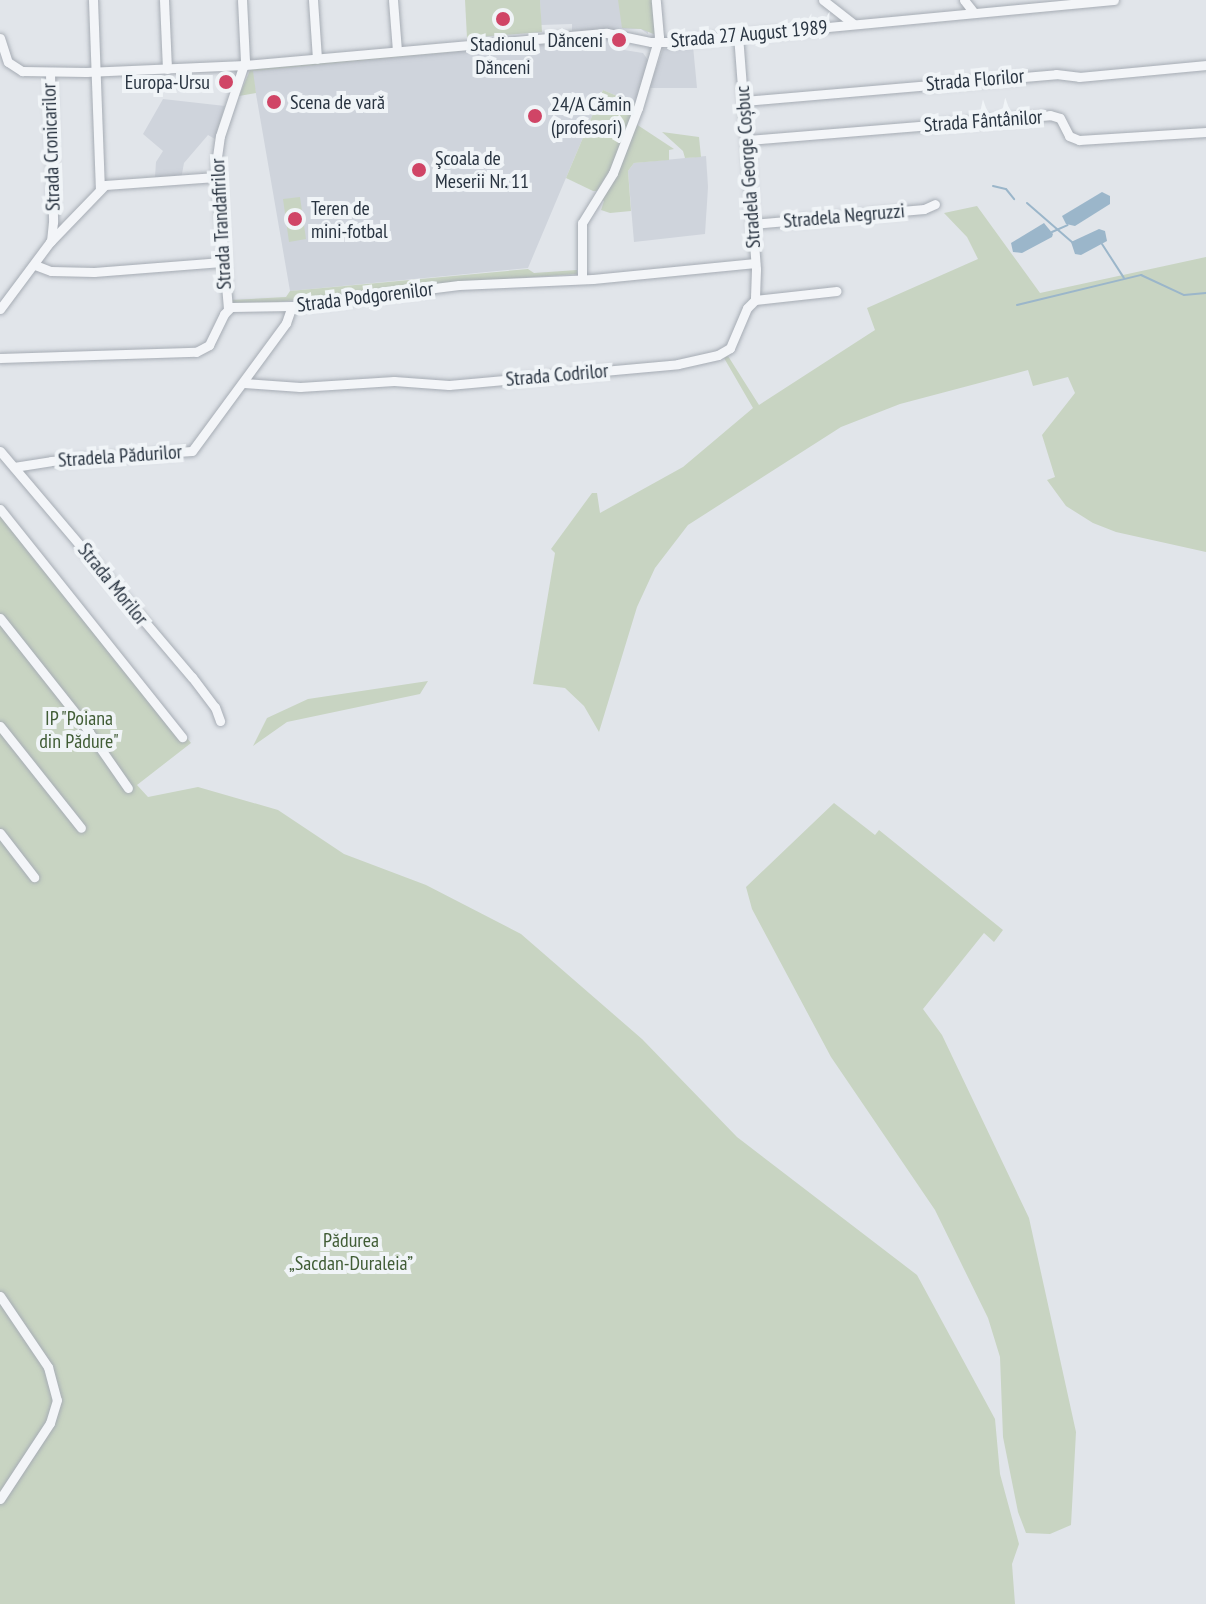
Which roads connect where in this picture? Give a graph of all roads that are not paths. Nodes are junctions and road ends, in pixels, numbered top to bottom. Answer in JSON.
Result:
{"nodes":[{"id":1,"x":93,"y":0,"type":"edge"},
{"id":2,"x":164,"y":0,"type":"edge"},
{"id":3,"x":242,"y":0,"type":"edge"},
{"id":4,"x":313,"y":0,"type":"edge"},
{"id":5,"x":393,"y":0,"type":"edge"},
{"id":6,"x":656,"y":0,"type":"edge"},
{"id":7,"x":823,"y":0,"type":"edge"},
{"id":8,"x":964,"y":0,"type":"edge"},
{"id":9,"x":1112,"y":0,"type":"edge"},
{"id":10,"x":974,"y":13,"type":"junction"},
{"id":11,"x":854,"y":24,"type":"junction"},
{"id":12,"x":738,"y":35,"type":"junction"},
{"id":13,"x":0,"y":38,"type":"edge"},
{"id":14,"x":658,"y":42,"type":"junction"},
{"id":15,"x":397,"y":51,"type":"junction"},
{"id":16,"x":317,"y":59,"type":"junction"},
{"id":17,"x":245,"y":65,"type":"junction"},
{"id":18,"x":1206,"y":65,"type":"edge"},
{"id":19,"x":167,"y":69,"type":"junction"},
{"id":20,"x":97,"y":72,"type":"junction"},
{"id":21,"x":50,"y":73,"type":"junction"},
{"id":22,"x":744,"y":101,"type":"junction"},
{"id":23,"x":1206,"y":132,"type":"edge"},
{"id":24,"x":748,"y":140,"type":"junction"},
{"id":25,"x":216,"y":177,"type":"junction"},
{"id":26,"x":100,"y":189,"type":"junction"},
{"id":27,"x":935,"y":204,"type":"dead end"},
{"id":28,"x":752,"y":224,"type":"junction"},
{"id":29,"x":50,"y":242,"type":"junction"},
{"id":30,"x":222,"y":262,"type":"junction"},
{"id":31,"x":755,"y":263,"type":"junction"},
{"id":32,"x":35,"y":265,"type":"junction"},
{"id":33,"x":582,"y":278,"type":"junction"},
{"id":34,"x":837,"y":291,"type":"dead end"},
{"id":35,"x":755,"y":300,"type":"junction"},
{"id":36,"x":292,"y":306,"type":"junction"},
{"id":37,"x":0,"y":309,"type":"edge"},
{"id":38,"x":228,"y":309,"type":"junction"},
{"id":39,"x":0,"y":358,"type":"edge"},
{"id":40,"x":244,"y":383,"type":"junction"},
{"id":41,"x":0,"y":451,"type":"edge"},
{"id":42,"x":14,"y":467,"type":"junction"},
{"id":43,"x":0,"y":509,"type":"edge"},
{"id":44,"x":0,"y":618,"type":"edge"},
{"id":45,"x":220,"y":721,"type":"dead end"},
{"id":46,"x":0,"y":726,"type":"edge"},
{"id":47,"x":182,"y":737,"type":"dead end"},
{"id":48,"x":128,"y":788,"type":"dead end"},
{"id":49,"x":81,"y":828,"type":"dead end"},
{"id":50,"x":0,"y":833,"type":"edge"},
{"id":51,"x":34,"y":877,"type":"dead end"},
{"id":52,"x":0,"y":1296,"type":"edge"},
{"id":53,"x":0,"y":1499,"type":"edge"}],
"edges":[{"from":1,"to":20,"type":"street"},
{"from":2,"to":19,"type":"street"},
{"from":3,"to":17,"type":"street","name":"Strada Trandafirilor"},
{"from":4,"to":16,"type":"street"},
{"from":5,"to":15,"type":"street"},
{"from":6,"to":14,"type":"street"},
{"from":7,"to":11,"type":"street"},
{"from":8,"to":10,"type":"street"},
{"from":9,"to":10,"type":"street","name":"Strada 27 August 1989"},
{"from":10,"to":11,"type":"street","name":"Strada 27 August 1989"},
{"from":11,"to":12,"type":"street","name":"Strada 27 August 1989"},
{"from":12,"to":14,"type":"street","name":"Strada 27 August 1989"},
{"from":12,"to":22,"type":"street","name":"Stradela George Coșbuc"},
{"from":13,"to":21,"type":"street","name":"Strada Cronicarilor"},
{"from":14,"to":15,"type":"street","name":"Strada 27 August 1989"},
{"from":14,"to":33,"type":"street"},
{"from":15,"to":16,"type":"street","name":"Strada 27 August 1989"},
{"from":16,"to":17,"type":"street","name":"Strada 27 August 1989"},
{"from":17,"to":19,"type":"street","name":"Strada 27 August 1989"},
{"from":17,"to":25,"type":"street","name":"Strada Trandafirilor"},
{"from":18,"to":22,"type":"street","name":"Strada Florilor"},
{"from":19,"to":20,"type":"street","name":"Strada 27 August 1989"},
{"from":20,"to":21,"type":"street","name":"Strada 27 August 1989"},
{"from":20,"to":26,"type":"street"},
{"from":21,"to":29,"type":"street","name":"Strada Cronicarilor"},
{"from":22,"to":24,"type":"street","name":"Stradela George Coșbuc"},
{"from":23,"to":24,"type":"street","name":"Strada Fântânilor"},
{"from":24,"to":28,"type":"street","name":"Stradela George Coșbuc"},
{"from":25,"to":26,"type":"street"},
{"from":25,"to":30,"type":"street","name":"Strada Trandafirilor"},
{"from":26,"to":29,"type":"street"},
{"from":27,"to":28,"type":"street","name":"Stradela Negruzzi"},
{"from":28,"to":31,"type":"street","name":"Stradela George Coșbuc"},
{"from":29,"to":32,"type":"street"},
{"from":30,"to":32,"type":"street"},
{"from":30,"to":38,"type":"street","name":"Strada Trandafirilor"},
{"from":31,"to":33,"type":"street","name":"Strada Podgorenilor"},
{"from":31,"to":35,"type":"street","name":"Stradela George Coșbuc"},
{"from":32,"to":37,"type":"street"},
{"from":33,"to":36,"type":"street","name":"Strada Podgorenilor"},
{"from":34,"to":35,"type":"street"},
{"from":35,"to":40,"type":"street","name":"Strada Codrilor"},
{"from":36,"to":38,"type":"street","name":"Strada Podgorenilor"},
{"from":36,"to":40,"type":"street","name":"Stradela Pădurilor"},
{"from":38,"to":39,"type":"street"},
{"from":40,"to":42,"type":"street","name":"Stradela Pădurilor"},
{"from":41,"to":42,"type":"street","name":"Strada Morilor"},
{"from":42,"to":45,"type":"street","name":"Strada Morilor"},
{"from":43,"to":47,"type":"street"},
{"from":44,"to":48,"type":"street"},
{"from":46,"to":49,"type":"street"},
{"from":50,"to":51,"type":"street"},
{"from":52,"to":53,"type":"street"}]}
